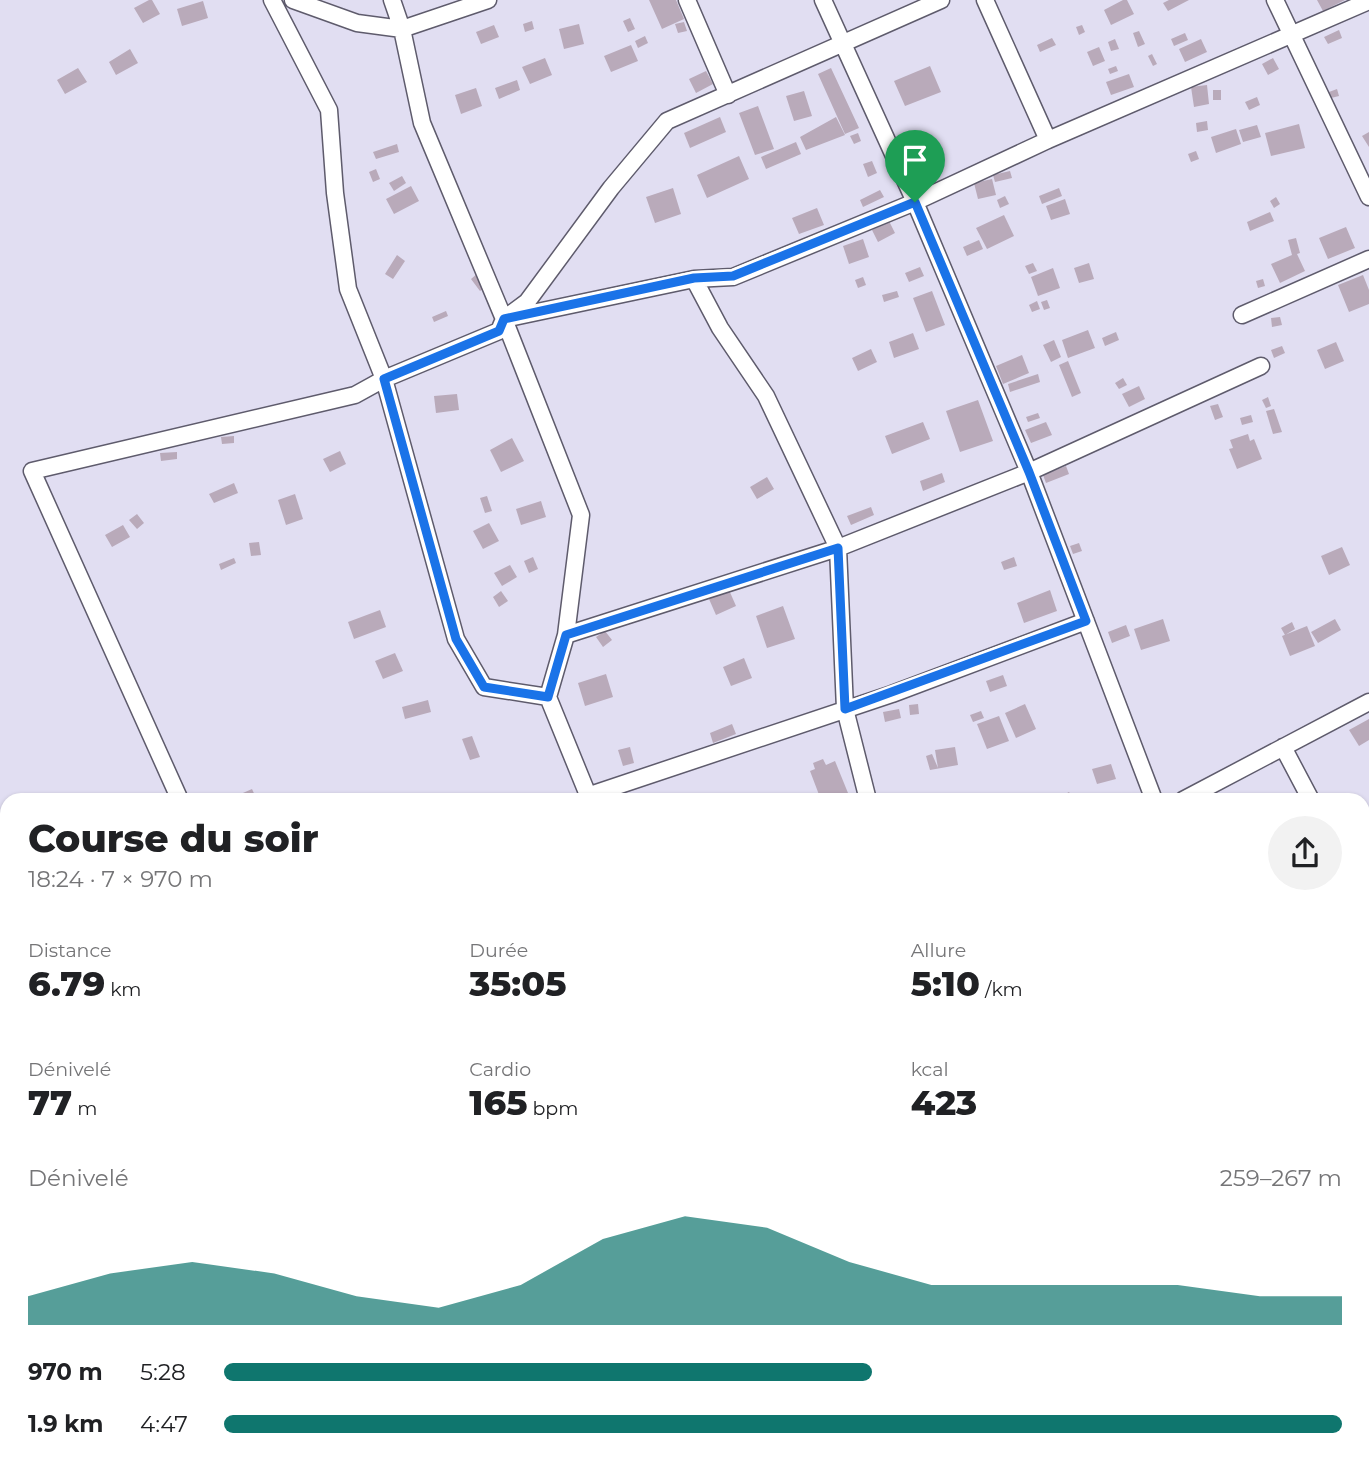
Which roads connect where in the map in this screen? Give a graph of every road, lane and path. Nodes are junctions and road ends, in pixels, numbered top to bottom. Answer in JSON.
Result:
{"nodes":[{"id":1,"x":272,"y":0,"type":"edge"},
{"id":2,"x":293,"y":0,"type":"edge"},
{"id":3,"x":392,"y":0,"type":"edge"},
{"id":4,"x":488,"y":0,"type":"edge"},
{"id":5,"x":687,"y":0,"type":"edge"},
{"id":6,"x":823,"y":0,"type":"edge"},
{"id":7,"x":941,"y":0,"type":"edge"},
{"id":8,"x":985,"y":0,"type":"edge"},
{"id":9,"x":1275,"y":0,"type":"edge"},
{"id":10,"x":1369,"y":1,"type":"edge"},
{"id":11,"x":402,"y":29,"type":"junction"},
{"id":12,"x":1292,"y":34,"type":"junction"},
{"id":13,"x":844,"y":44,"type":"junction"},
{"id":14,"x":728,"y":95,"type":"junction"},
{"id":15,"x":1048,"y":139,"type":"junction"},
{"id":16,"x":1369,"y":197,"type":"edge"},
{"id":17,"x":915,"y":202,"type":"junction"},
{"id":18,"x":1369,"y":259,"type":"edge"},
{"id":19,"x":694,"y":278,"type":"junction"},
{"id":20,"x":1242,"y":315,"type":"dead end"},
{"id":21,"x":504,"y":319,"type":"junction"},
{"id":22,"x":1261,"y":366,"type":"dead end"},
{"id":23,"x":384,"y":379,"type":"junction"},
{"id":24,"x":1029,"y":472,"type":"junction"},
{"id":25,"x":838,"y":548,"type":"junction"},
{"id":26,"x":1086,"y":621,"type":"junction"},
{"id":27,"x":566,"y":635,"type":"junction"},
{"id":28,"x":548,"y":697,"type":"junction"},
{"id":29,"x":1369,"y":702,"type":"edge"},
{"id":30,"x":845,"y":709,"type":"junction"},
{"id":31,"x":1283,"y":747,"type":"junction"},
{"id":32,"x":177,"y":793,"type":"edge"},
{"id":33,"x":586,"y":793,"type":"edge"},
{"id":34,"x":600,"y":793,"type":"edge"},
{"id":35,"x":866,"y":793,"type":"edge"},
{"id":36,"x":1151,"y":793,"type":"edge"},
{"id":37,"x":1196,"y":793,"type":"edge"},
{"id":38,"x":1307,"y":793,"type":"edge"}],
"edges":[{"from":1,"to":23,"type":"street"},
{"from":2,"to":11,"type":"street"},
{"from":3,"to":11,"type":"street"},
{"from":4,"to":11,"type":"street"},
{"from":5,"to":14,"type":"street"},
{"from":6,"to":13,"type":"street"},
{"from":7,"to":13,"type":"street"},
{"from":8,"to":15,"type":"street"},
{"from":9,"to":12,"type":"street"},
{"from":10,"to":12,"type":"street"},
{"from":11,"to":21,"type":"street"},
{"from":12,"to":15,"type":"street"},
{"from":12,"to":16,"type":"street"},
{"from":13,"to":14,"type":"street"},
{"from":13,"to":17,"type":"street"},
{"from":14,"to":21,"type":"street"},
{"from":15,"to":17,"type":"street"},
{"from":17,"to":19,"type":"street"},
{"from":17,"to":24,"type":"street"},
{"from":18,"to":20,"type":"street"},
{"from":19,"to":21,"type":"street"},
{"from":19,"to":25,"type":"street"},
{"from":21,"to":23,"type":"street"},
{"from":21,"to":27,"type":"street"},
{"from":22,"to":24,"type":"street"},
{"from":23,"to":28,"type":"street"},
{"from":23,"to":32,"type":"street"},
{"from":24,"to":25,"type":"street"},
{"from":24,"to":26,"type":"street"},
{"from":25,"to":27,"type":"street"},
{"from":25,"to":30,"type":"street"},
{"from":26,"to":30,"type":"street"},
{"from":26,"to":36,"type":"street"},
{"from":27,"to":28,"type":"street"},
{"from":28,"to":33,"type":"street"},
{"from":29,"to":31,"type":"street"},
{"from":30,"to":34,"type":"street"},
{"from":30,"to":35,"type":"street"},
{"from":31,"to":37,"type":"street"},
{"from":31,"to":38,"type":"street"}]}
